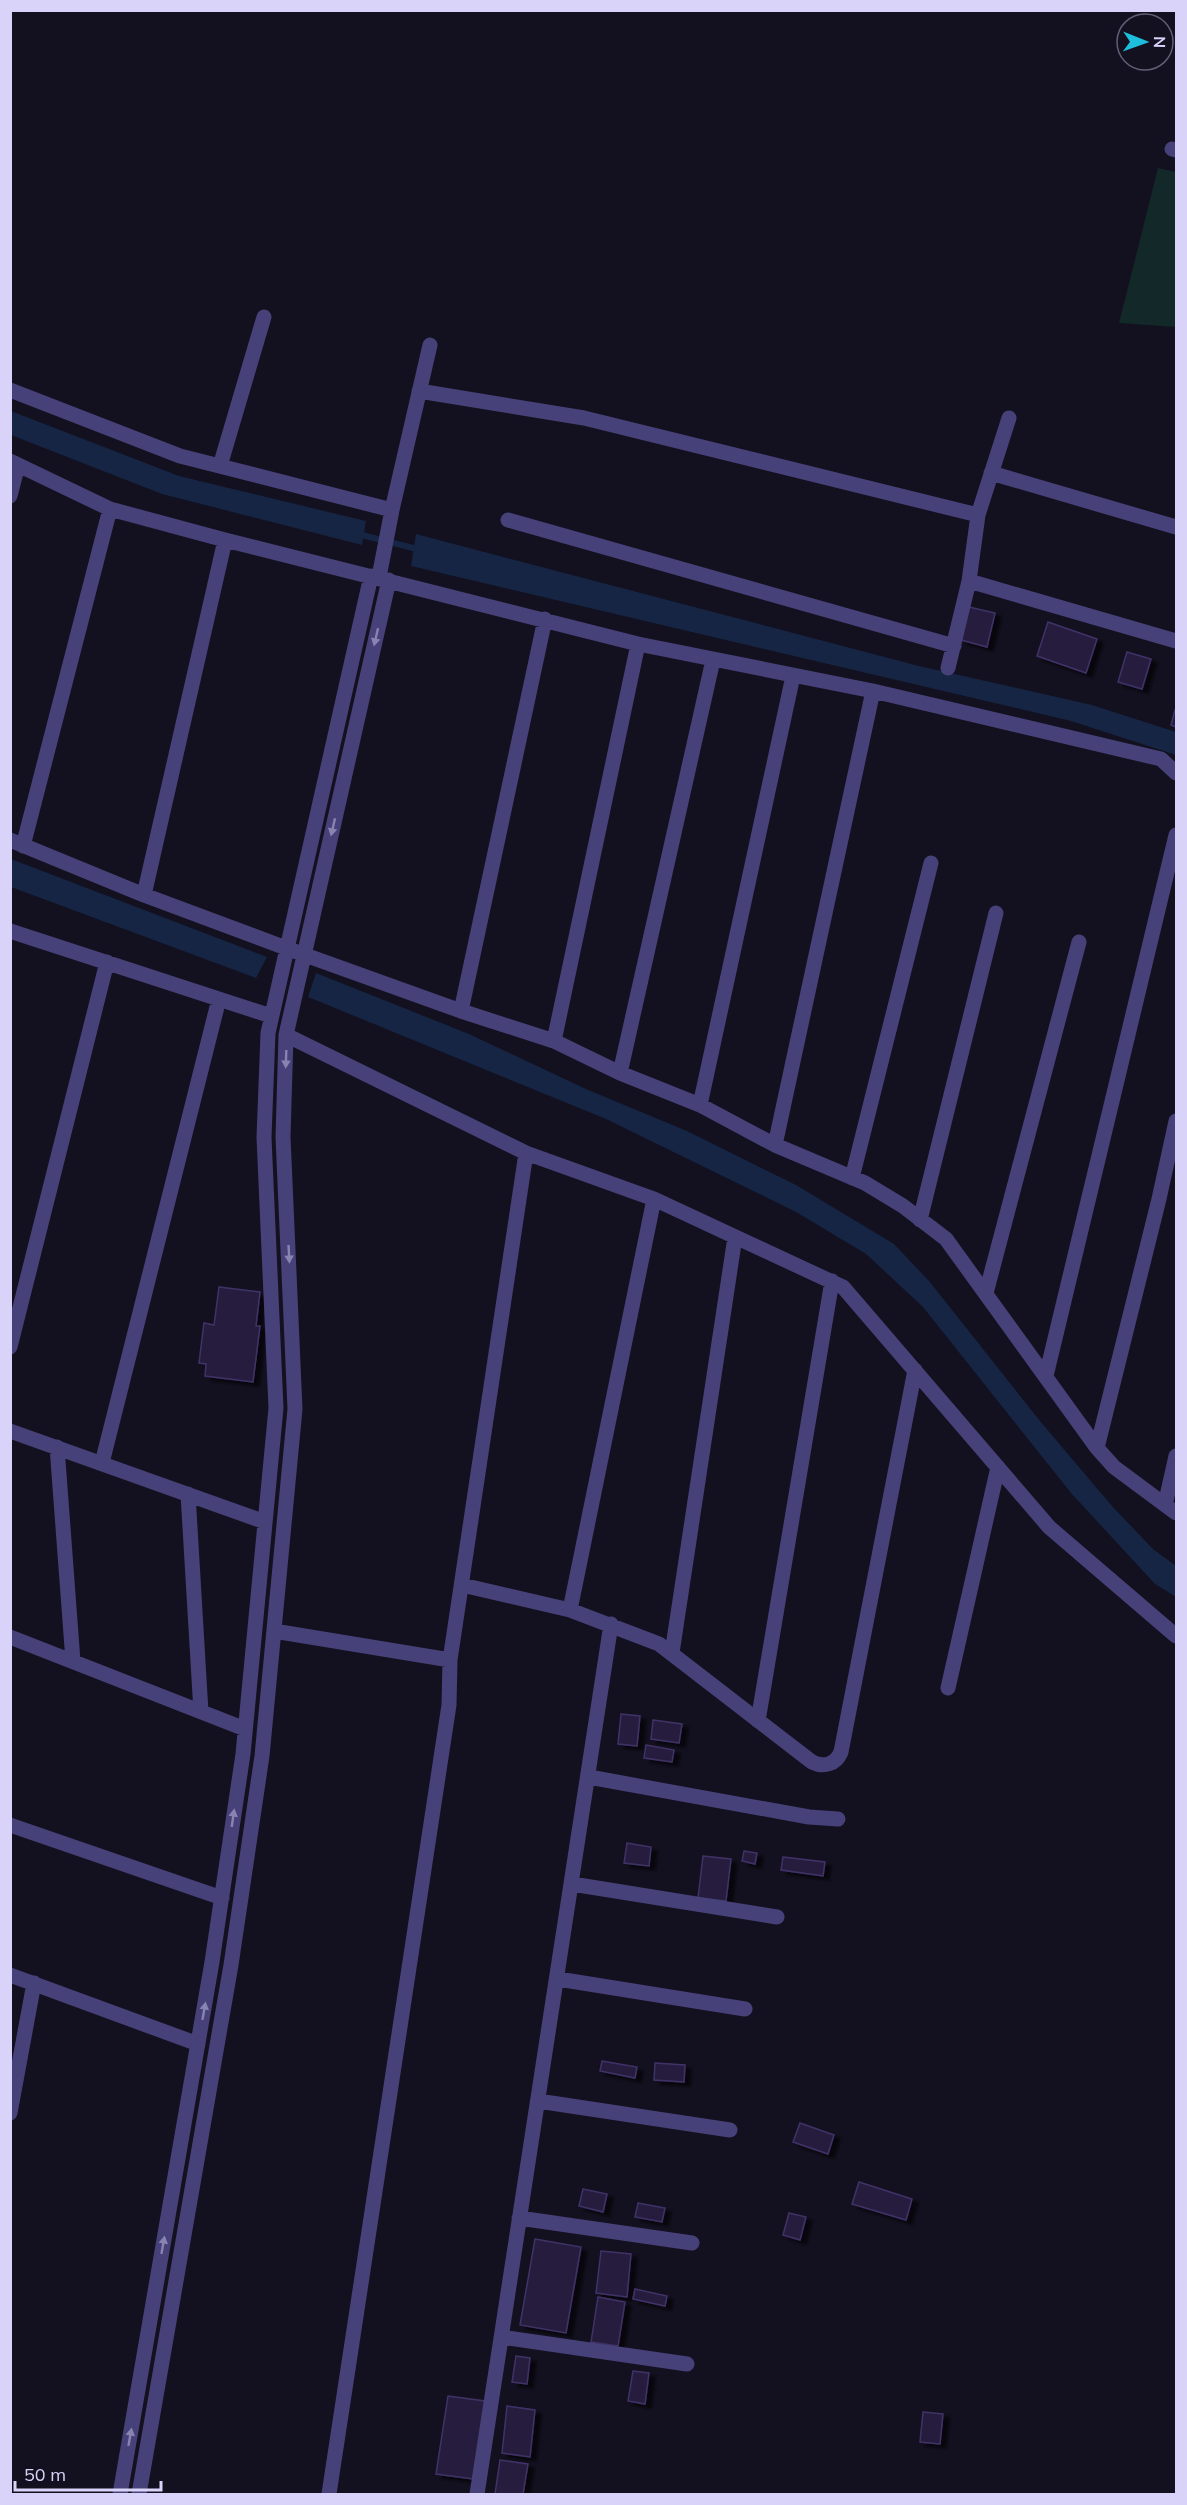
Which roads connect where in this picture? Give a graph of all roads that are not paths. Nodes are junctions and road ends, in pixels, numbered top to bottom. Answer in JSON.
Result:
{"nodes":[{"id":1,"x":264,"y":317,"type":"dead end"},
{"id":2,"x":430,"y":345,"type":"dead end"},
{"id":3,"x":10,"y":390,"type":"edge"},
{"id":4,"x":419,"y":391,"type":"junction"},
{"id":5,"x":1009,"y":418,"type":"dead end"},
{"id":6,"x":14,"y":463,"type":"edge"},
{"id":7,"x":220,"y":466,"type":"junction"},
{"id":8,"x":991,"y":473,"type":"junction"},
{"id":9,"x":10,"y":496,"type":"edge"},
{"id":10,"x":110,"y":509,"type":"junction"},
{"id":11,"x":978,"y":515,"type":"junction"},
{"id":12,"x":390,"y":518,"type":"junction"},
{"id":13,"x":507,"y":520,"type":"dead end"},
{"id":14,"x":1176,"y":527,"type":"edge"},
{"id":15,"x":225,"y":540,"type":"junction"},
{"id":16,"x":380,"y":578,"type":"junction"},
{"id":17,"x":969,"y":581,"type":"junction"},
{"id":18,"x":545,"y":619,"type":"junction"},
{"id":19,"x":1176,"y":641,"type":"edge"},
{"id":20,"x":638,"y":644,"type":"junction"},
{"id":21,"x":954,"y":646,"type":"junction"},
{"id":22,"x":713,"y":660,"type":"junction"},
{"id":23,"x":948,"y":669,"type":"dead end"},
{"id":24,"x":793,"y":676,"type":"junction"},
{"id":25,"x":873,"y":691,"type":"junction"},
{"id":26,"x":1176,"y":773,"type":"edge"},
{"id":27,"x":1176,"y":835,"type":"edge"},
{"id":28,"x":17,"y":843,"type":"edge"},
{"id":29,"x":931,"y":863,"type":"dead end"},
{"id":30,"x":144,"y":895,"type":"junction"},
{"id":31,"x":996,"y":913,"type":"dead end"},
{"id":32,"x":10,"y":931,"type":"edge"},
{"id":33,"x":1079,"y":942,"type":"dead end"},
{"id":34,"x":286,"y":948,"type":"junction"},
{"id":35,"x":304,"y":955,"type":"junction"},
{"id":36,"x":106,"y":962,"type":"junction"},
{"id":37,"x":219,"y":999,"type":"junction"},
{"id":38,"x":461,"y":1011,"type":"junction"},
{"id":39,"x":271,"y":1016,"type":"junction"},
{"id":40,"x":286,"y":1035,"type":"junction"},
{"id":41,"x":554,"y":1041,"type":"junction"},
{"id":42,"x":620,"y":1072,"type":"junction"},
{"id":43,"x":700,"y":1105,"type":"junction"},
{"id":44,"x":1176,"y":1120,"type":"edge"},
{"id":45,"x":775,"y":1145,"type":"junction"},
{"id":46,"x":526,"y":1153,"type":"junction"},
{"id":47,"x":852,"y":1178,"type":"junction"},
{"id":48,"x":654,"y":1199,"type":"junction"},
{"id":49,"x":921,"y":1220,"type":"junction"},
{"id":50,"x":735,"y":1236,"type":"junction"},
{"id":51,"x":832,"y":1281,"type":"junction"},
{"id":52,"x":986,"y":1293,"type":"junction"},
{"id":53,"x":10,"y":1347,"type":"edge"},
{"id":54,"x":915,"y":1370,"type":"junction"},
{"id":55,"x":1046,"y":1376,"type":"junction"},
{"id":56,"x":10,"y":1431,"type":"edge"},
{"id":57,"x":57,"y":1448,"type":"junction"},
{"id":58,"x":1096,"y":1448,"type":"junction"},
{"id":59,"x":1176,"y":1456,"type":"edge"},
{"id":60,"x":102,"y":1463,"type":"junction"},
{"id":61,"x":998,"y":1467,"type":"junction"},
{"id":62,"x":188,"y":1494,"type":"junction"},
{"id":63,"x":1171,"y":1509,"type":"edge"},
{"id":64,"x":265,"y":1522,"type":"junction"},
{"id":65,"x":462,"y":1585,"type":"junction"},
{"id":66,"x":570,"y":1610,"type":"junction"},
{"id":67,"x":611,"y":1624,"type":"junction"},
{"id":68,"x":274,"y":1631,"type":"junction"},
{"id":69,"x":1176,"y":1636,"type":"edge"},
{"id":70,"x":10,"y":1637,"type":"edge"},
{"id":71,"x":672,"y":1653,"type":"junction"},
{"id":72,"x":450,"y":1660,"type":"junction"},
{"id":73,"x":73,"y":1661,"type":"junction"},
{"id":74,"x":948,"y":1688,"type":"dead end"},
{"id":75,"x":201,"y":1712,"type":"junction"},
{"id":76,"x":758,"y":1721,"type":"junction"},
{"id":77,"x":245,"y":1729,"type":"junction"},
{"id":78,"x":589,"y":1777,"type":"junction"},
{"id":79,"x":838,"y":1819,"type":"dead end"},
{"id":80,"x":10,"y":1825,"type":"edge"},
{"id":81,"x":572,"y":1884,"type":"junction"},
{"id":82,"x":222,"y":1898,"type":"junction"},
{"id":83,"x":777,"y":1917,"type":"dead end"},
{"id":84,"x":10,"y":1975,"type":"edge"},
{"id":85,"x":558,"y":1979,"type":"junction"},
{"id":86,"x":34,"y":1983,"type":"junction"},
{"id":87,"x":745,"y":2009,"type":"dead end"},
{"id":88,"x":198,"y":2044,"type":"junction"},
{"id":89,"x":538,"y":2101,"type":"junction"},
{"id":90,"x":10,"y":2113,"type":"edge"},
{"id":91,"x":730,"y":2130,"type":"dead end"},
{"id":92,"x":519,"y":2218,"type":"junction"},
{"id":93,"x":692,"y":2243,"type":"dead end"},
{"id":94,"x":501,"y":2337,"type":"junction"},
{"id":95,"x":687,"y":2364,"type":"dead end"},
{"id":96,"x":120,"y":2494,"type":"edge"},
{"id":97,"x":139,"y":2494,"type":"edge"},
{"id":98,"x":329,"y":2494,"type":"edge"},
{"id":99,"x":477,"y":2494,"type":"edge"}],
"edges":[{"from":1,"to":7,"type":"street"},
{"from":2,"to":4,"type":"street"},
{"from":3,"to":7,"type":"street"},
{"from":4,"to":11,"type":"street"},
{"from":4,"to":12,"type":"street"},
{"from":5,"to":8,"type":"street"},
{"from":6,"to":9,"type":"street"},
{"from":6,"to":10,"type":"street"},
{"from":7,"to":12,"type":"street"},
{"from":8,"to":11,"type":"street"},
{"from":8,"to":14,"type":"street"},
{"from":10,"to":15,"type":"street"},
{"from":10,"to":28,"type":"street"},
{"from":11,"to":17,"type":"street"},
{"from":12,"to":16,"type":"street"},
{"from":13,"to":21,"type":"street"},
{"from":15,"to":16,"type":"street"},
{"from":15,"to":30,"type":"street"},
{"from":16,"to":18,"type":"street"},
{"from":16,"to":34,"type":"street"},
{"from":16,"to":35,"type":"street","one_way":true},
{"from":17,"to":19,"type":"street"},
{"from":17,"to":21,"type":"street"},
{"from":18,"to":20,"type":"street"},
{"from":18,"to":38,"type":"street"},
{"from":20,"to":22,"type":"street"},
{"from":20,"to":41,"type":"street"},
{"from":21,"to":23,"type":"street"},
{"from":22,"to":24,"type":"street"},
{"from":22,"to":42,"type":"street"},
{"from":24,"to":25,"type":"street"},
{"from":24,"to":43,"type":"street"},
{"from":25,"to":26,"type":"street"},
{"from":25,"to":45,"type":"street"},
{"from":27,"to":55,"type":"street"},
{"from":28,"to":30,"type":"street"},
{"from":29,"to":47,"type":"street"},
{"from":30,"to":34,"type":"street"},
{"from":31,"to":49,"type":"street"},
{"from":32,"to":36,"type":"street"},
{"from":33,"to":52,"type":"street"},
{"from":34,"to":35,"type":"street"},
{"from":34,"to":39,"type":"street"},
{"from":35,"to":38,"type":"street"},
{"from":35,"to":40,"type":"street"},
{"from":36,"to":37,"type":"street"},
{"from":36,"to":53,"type":"street"},
{"from":37,"to":39,"type":"street"},
{"from":37,"to":60,"type":"street"},
{"from":38,"to":41,"type":"street"},
{"from":39,"to":64,"type":"street"},
{"from":40,"to":46,"type":"street"},
{"from":40,"to":68,"type":"street","one_way":true},
{"from":41,"to":42,"type":"street"},
{"from":42,"to":43,"type":"street"},
{"from":43,"to":45,"type":"street"},
{"from":44,"to":58,"type":"street"},
{"from":45,"to":47,"type":"street"},
{"from":46,"to":48,"type":"street"},
{"from":46,"to":65,"type":"street"},
{"from":47,"to":49,"type":"street"},
{"from":48,"to":50,"type":"street"},
{"from":48,"to":66,"type":"street"},
{"from":49,"to":52,"type":"street"},
{"from":50,"to":51,"type":"street"},
{"from":50,"to":71,"type":"street"},
{"from":51,"to":54,"type":"street"},
{"from":51,"to":76,"type":"street"},
{"from":52,"to":55,"type":"street"},
{"from":54,"to":61,"type":"street"},
{"from":54,"to":76,"type":"street"},
{"from":55,"to":58,"type":"street"},
{"from":56,"to":57,"type":"street"},
{"from":57,"to":60,"type":"street"},
{"from":57,"to":73,"type":"street"},
{"from":58,"to":63,"type":"street"},
{"from":59,"to":63,"type":"street"},
{"from":60,"to":62,"type":"street"},
{"from":61,"to":69,"type":"street"},
{"from":61,"to":74,"type":"street"},
{"from":62,"to":64,"type":"street"},
{"from":62,"to":75,"type":"street"},
{"from":64,"to":77,"type":"street"},
{"from":65,"to":66,"type":"street"},
{"from":65,"to":72,"type":"street"},
{"from":66,"to":67,"type":"street"},
{"from":67,"to":71,"type":"street"},
{"from":67,"to":78,"type":"street"},
{"from":68,"to":72,"type":"street"},
{"from":68,"to":97,"type":"street"},
{"from":70,"to":73,"type":"street"},
{"from":71,"to":76,"type":"street"},
{"from":72,"to":98,"type":"street"},
{"from":73,"to":75,"type":"street"},
{"from":75,"to":77,"type":"street"},
{"from":82,"to":77,"type":"street","one_way":true},
{"from":78,"to":79,"type":"street"},
{"from":78,"to":81,"type":"street"},
{"from":80,"to":82,"type":"street"},
{"from":81,"to":83,"type":"street"},
{"from":81,"to":85,"type":"street"},
{"from":88,"to":82,"type":"street","one_way":true},
{"from":84,"to":86,"type":"street"},
{"from":85,"to":87,"type":"street"},
{"from":85,"to":89,"type":"street"},
{"from":86,"to":88,"type":"street"},
{"from":86,"to":90,"type":"street"},
{"from":96,"to":88,"type":"street","one_way":true},
{"from":89,"to":91,"type":"street"},
{"from":89,"to":92,"type":"street"},
{"from":92,"to":93,"type":"street"},
{"from":92,"to":94,"type":"street"},
{"from":94,"to":95,"type":"street"},
{"from":94,"to":99,"type":"street"}]}
